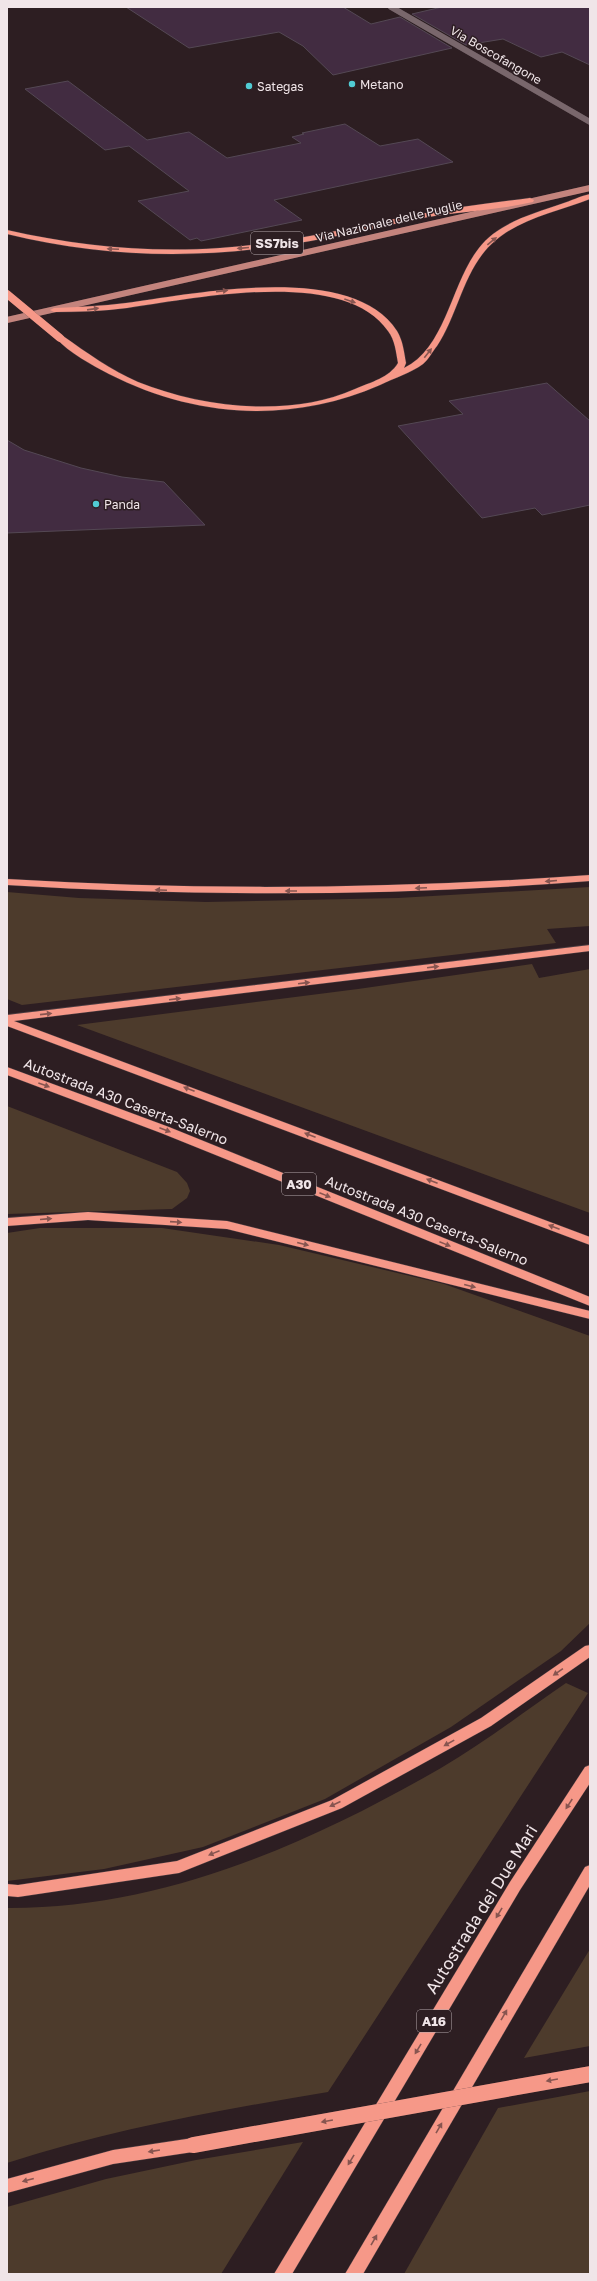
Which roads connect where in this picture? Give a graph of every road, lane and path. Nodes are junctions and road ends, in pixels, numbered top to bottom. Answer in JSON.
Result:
{"nodes":[{"id":1,"x":391,"y":7,"type":"edge"},
{"id":2,"x":590,"y":122,"type":"edge"},
{"id":3,"x":590,"y":188,"type":"edge"},
{"id":4,"x":590,"y":196,"type":"edge"},
{"id":5,"x":530,"y":200,"type":"junction"},
{"id":6,"x":7,"y":232,"type":"edge"},
{"id":7,"x":7,"y":294,"type":"edge"},
{"id":8,"x":54,"y":310,"type":"junction"},
{"id":9,"x":7,"y":320,"type":"edge"},
{"id":10,"x":396,"y":374,"type":"junction"},
{"id":11,"x":590,"y":878,"type":"edge"},
{"id":12,"x":7,"y":882,"type":"edge"},
{"id":13,"x":590,"y":948,"type":"edge"},
{"id":14,"x":7,"y":1018,"type":"edge"},
{"id":15,"x":7,"y":1022,"type":"edge"},
{"id":16,"x":7,"y":1072,"type":"edge"},
{"id":17,"x":7,"y":1222,"type":"edge"},
{"id":18,"x":590,"y":1241,"type":"edge"},
{"id":19,"x":590,"y":1302,"type":"edge"},
{"id":20,"x":590,"y":1315,"type":"edge"},
{"id":21,"x":590,"y":1650,"type":"edge"},
{"id":22,"x":590,"y":1771,"type":"edge"},
{"id":23,"x":590,"y":1871,"type":"edge"},
{"id":24,"x":590,"y":1876,"type":"edge"},
{"id":25,"x":7,"y":1890,"type":"edge"},
{"id":26,"x":568,"y":1905,"type":"junction"},
{"id":27,"x":590,"y":2074,"type":"edge"},
{"id":28,"x":7,"y":2186,"type":"edge"},
{"id":29,"x":283,"y":2274,"type":"edge"},
{"id":30,"x":354,"y":2274,"type":"edge"}],
"edges":[{"from":1,"to":2,"type":"street","name":"Via Boscofangone"},
{"from":3,"to":5,"type":"main road","name":"Via Nazionale delle Puglie","number":"SS7bis"},
{"from":10,"to":4,"type":"highway","one_way":true},
{"from":5,"to":6,"type":"highway","number":"SS7bis","one_way":true},
{"from":5,"to":8,"type":"main road","name":"Via Nazionale delle Puglie","number":"SS7bis"},
{"from":7,"to":10,"type":"highway","bridge":true},
{"from":8,"to":9,"type":"main road","name":"Via Nazionale delle Puglie","number":"SS7bis"},
{"from":8,"to":10,"type":"highway","number":"SS7bis","one_way":true},
{"from":11,"to":12,"type":"highway","one_way":true},
{"from":14,"to":13,"type":"highway","one_way":true},
{"from":18,"to":15,"type":"highway","one_way":true},
{"from":16,"to":19,"type":"highway","name":"Autostrada A30 Caserta-Salerno","number":"A30","one_way":true},
{"from":17,"to":20,"type":"highway","one_way":true},
{"from":21,"to":25,"type":"highway","one_way":true},
{"from":22,"to":29,"type":"highway","name":"Autostrada dei Due Mari","number":"A16","one_way":true},
{"from":23,"to":26,"type":"highway"},
{"from":24,"to":26,"type":"highway"},
{"from":30,"to":26,"type":"highway","one_way":true},
{"from":27,"to":28,"type":"highway","one_way":true,"bridge":true}]}
